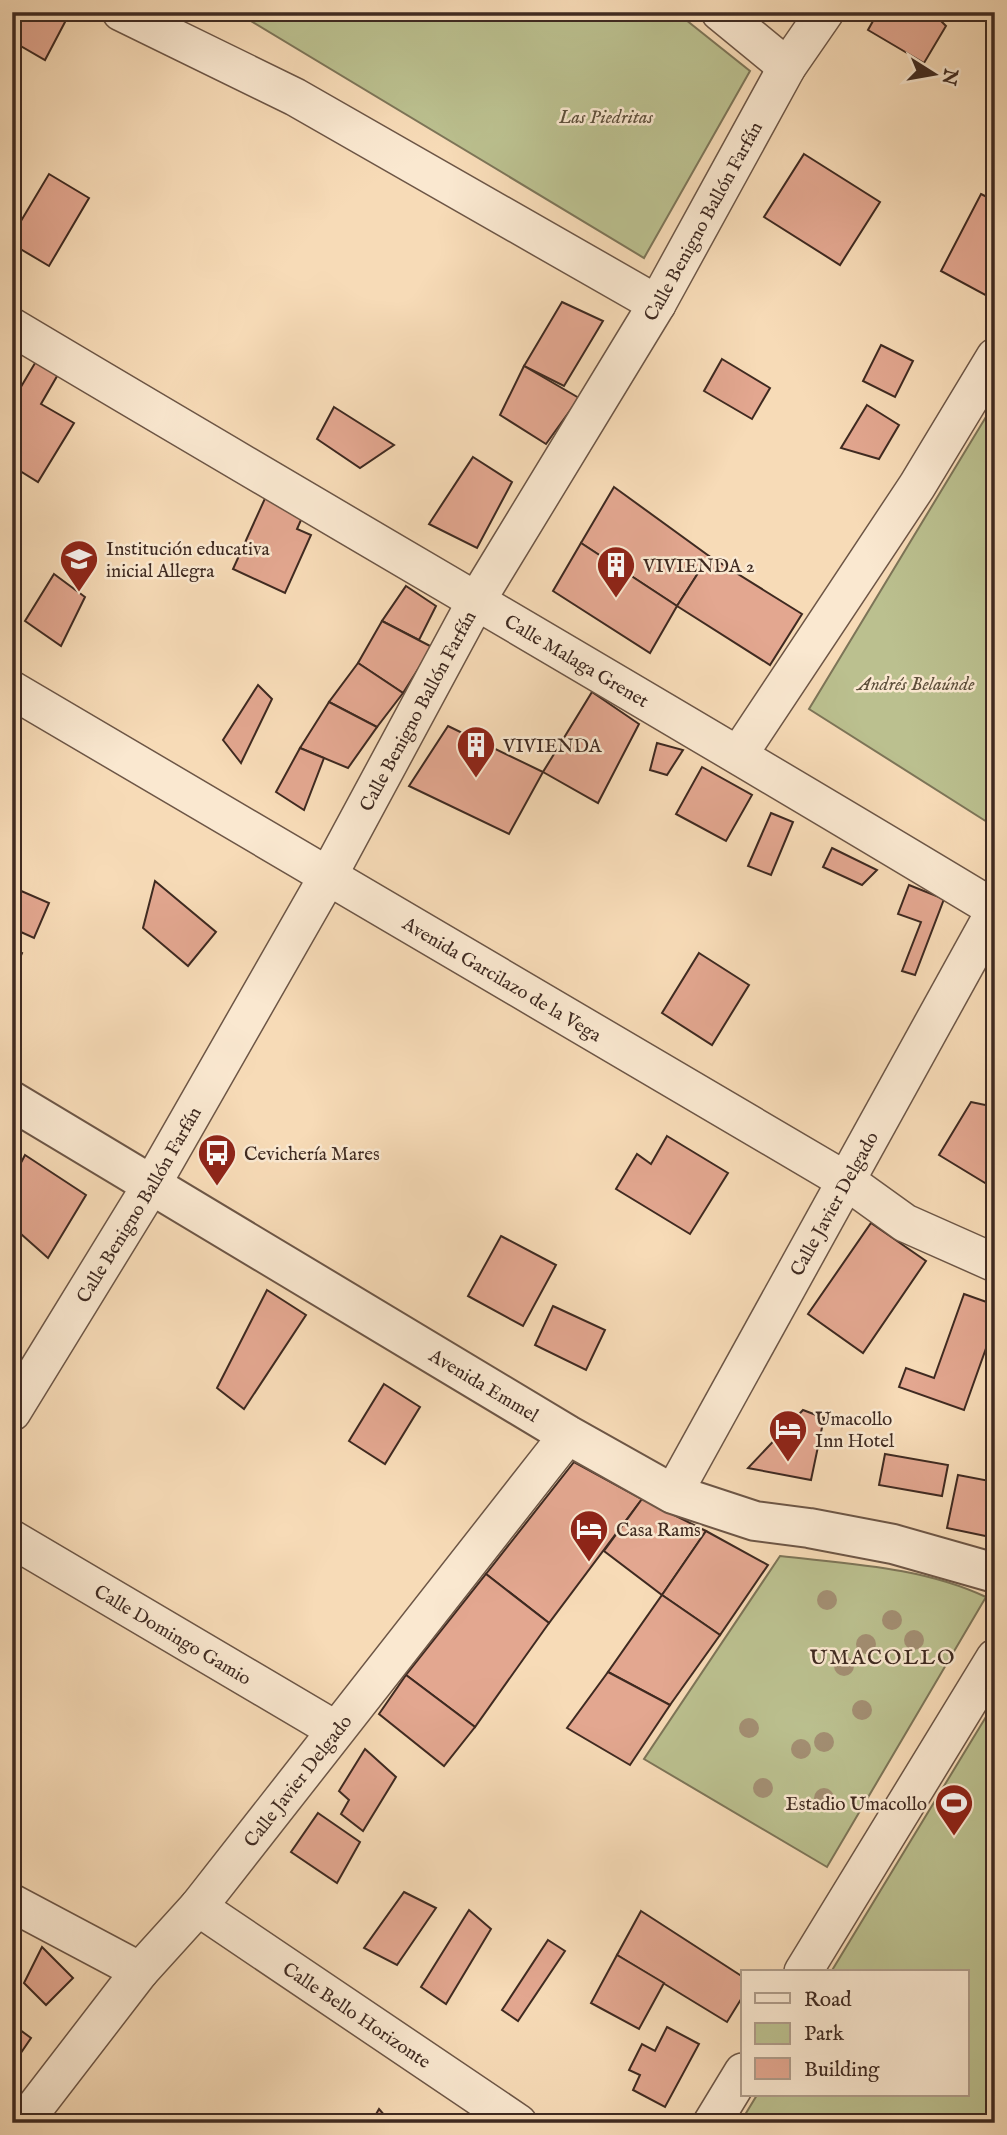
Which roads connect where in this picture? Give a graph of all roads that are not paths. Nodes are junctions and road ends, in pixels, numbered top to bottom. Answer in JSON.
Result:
{"nodes":[{"id":1,"x":121,"y":12,"type":"edge"},
{"id":2,"x":720,"y":12,"type":"edge"},
{"id":3,"x":825,"y":12,"type":"edge"},
{"id":4,"x":787,"y":67,"type":"junction"},
{"id":5,"x":657,"y":304,"type":"junction"},
{"id":6,"x":12,"y":327,"type":"edge"},
{"id":7,"x":995,"y":357,"type":"edge"},
{"id":8,"x":475,"y":603,"type":"junction"},
{"id":9,"x":12,"y":690,"type":"edge"},
{"id":10,"x":739,"y":754,"type":"junction"},
{"id":11,"x":328,"y":876,"type":"junction"},
{"id":12,"x":995,"y":910,"type":"edge"},
{"id":13,"x":12,"y":1101,"type":"edge"},
{"id":14,"x":848,"y":1182,"type":"junction"},
{"id":15,"x":152,"y":1184,"type":"junction"},
{"id":16,"x":995,"y":1263,"type":"edge"},
{"id":17,"x":12,"y":1412,"type":"edge"},
{"id":18,"x":568,"y":1434,"type":"junction"},
{"id":19,"x":673,"y":1494,"type":"junction"},
{"id":20,"x":12,"y":1539,"type":"edge"},
{"id":21,"x":995,"y":1573,"type":"edge"},
{"id":22,"x":995,"y":1658,"type":"edge"},
{"id":23,"x":334,"y":1729,"type":"junction"},
{"id":24,"x":12,"y":1903,"type":"edge"},
{"id":25,"x":198,"y":1907,"type":"junction"},
{"id":26,"x":804,"y":1970,"type":"edge"},
{"id":27,"x":140,"y":1971,"type":"junction"},
{"id":28,"x":741,"y":2075,"type":"edge"},
{"id":29,"x":23,"y":2123,"type":"edge"},
{"id":30,"x":518,"y":2123,"type":"edge"},
{"id":31,"x":712,"y":2123,"type":"edge"}],
"edges":[{"from":1,"to":5,"type":"street"},
{"from":2,"to":4,"type":"street"},
{"from":3,"to":4,"type":"street","name":"Calle Benigno Ballón Farfán"},
{"from":4,"to":5,"type":"street","name":"Calle Benigno Ballón Farfán"},
{"from":5,"to":8,"type":"street","name":"Calle Benigno Ballón Farfán"},
{"from":6,"to":8,"type":"street","name":"Calle Malaga Grenet"},
{"from":7,"to":10,"type":"street"},
{"from":8,"to":10,"type":"street","name":"Calle Malaga Grenet"},
{"from":8,"to":11,"type":"street","name":"Calle Benigno Ballón Farfán"},
{"from":9,"to":11,"type":"street","name":"Avenida Garcilazo de la Vega"},
{"from":10,"to":12,"type":"street","name":"Calle Malaga Grenet"},
{"from":11,"to":14,"type":"street","name":"Avenida Garcilazo de la Vega"},
{"from":11,"to":15,"type":"street","name":"Calle Benigno Ballón Farfán"},
{"from":12,"to":14,"type":"street","name":"Calle Javier Delgado"},
{"from":13,"to":15,"type":"street","name":"Avenida Emmel"},
{"from":14,"to":16,"type":"street","name":"Avenida Garcilazo de la Vega"},
{"from":14,"to":19,"type":"street","name":"Calle Javier Delgado"},
{"from":15,"to":17,"type":"street","name":"Calle Benigno Ballón Farfán"},
{"from":15,"to":18,"type":"street","name":"Avenida Emmel"},
{"from":18,"to":19,"type":"street","name":"Avenida Emmel"},
{"from":18,"to":23,"type":"street","name":"Calle Javier Delgado"},
{"from":19,"to":21,"type":"street","name":"Avenida Emmel"},
{"from":20,"to":23,"type":"street","name":"Calle Domingo Gamio"},
{"from":22,"to":26,"type":"street"},
{"from":23,"to":25,"type":"street","name":"Calle Javier Delgado"},
{"from":24,"to":27,"type":"street"},
{"from":25,"to":27,"type":"street","name":"Calle Javier Delgado"},
{"from":25,"to":30,"type":"street","name":"Calle Bello Horizonte"},
{"from":27,"to":29,"type":"street","name":"Calle Javier Delgado"},
{"from":28,"to":31,"type":"street"}]}
